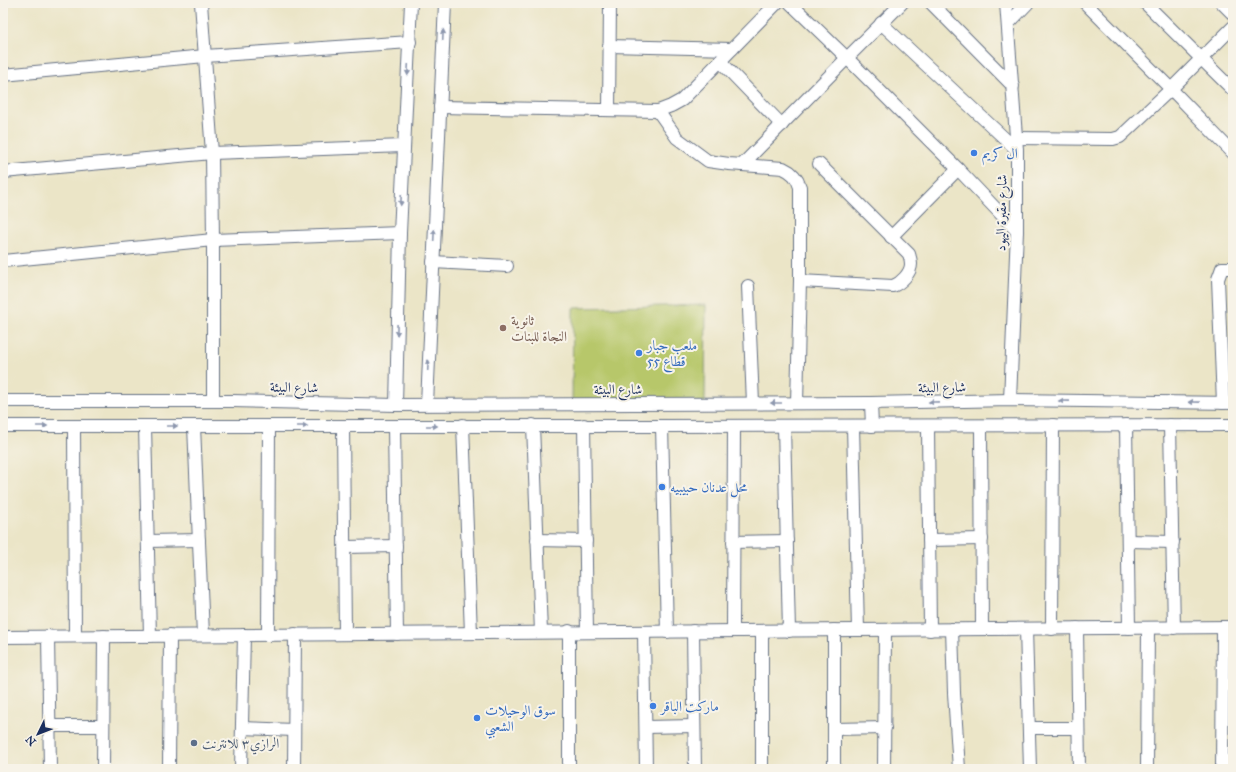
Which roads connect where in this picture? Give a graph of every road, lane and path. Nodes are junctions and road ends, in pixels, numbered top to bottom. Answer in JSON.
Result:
{"nodes":[{"id":1,"x":201,"y":3,"type":"edge"},
{"id":2,"x":412,"y":3,"type":"edge"},
{"id":3,"x":445,"y":3,"type":"edge"},
{"id":4,"x":610,"y":3,"type":"edge"},
{"id":5,"x":777,"y":3,"type":"edge"},
{"id":6,"x":790,"y":3,"type":"edge"},
{"id":7,"x":902,"y":3,"type":"edge"},
{"id":8,"x":931,"y":3,"type":"edge"},
{"id":9,"x":1006,"y":3,"type":"edge"},
{"id":10,"x":1028,"y":3,"type":"edge"},
{"id":11,"x":1085,"y":3,"type":"edge"},
{"id":12,"x":1145,"y":3,"type":"edge"},
{"id":13,"x":1222,"y":3,"type":"edge"},
{"id":14,"x":1233,"y":14,"type":"edge"},
{"id":15,"x":881,"y":23,"type":"junction"},
{"id":16,"x":1008,"y":24,"type":"junction"},
{"id":17,"x":1233,"y":27,"type":"edge"},
{"id":18,"x":410,"y":42,"type":"junction"},
{"id":19,"x":609,"y":46,"type":"junction"},
{"id":20,"x":732,"y":49,"type":"junction"},
{"id":21,"x":205,"y":56,"type":"junction"},
{"id":22,"x":847,"y":58,"type":"junction"},
{"id":23,"x":1201,"y":59,"type":"junction"},
{"id":24,"x":720,"y":61,"type":"junction"},
{"id":25,"x":3,"y":75,"type":"edge"},
{"id":26,"x":1013,"y":86,"type":"junction"},
{"id":27,"x":1171,"y":89,"type":"junction"},
{"id":28,"x":1233,"y":90,"type":"edge"},
{"id":29,"x":440,"y":107,"type":"junction"},
{"id":30,"x":609,"y":110,"type":"junction"},
{"id":31,"x":658,"y":111,"type":"junction"},
{"id":32,"x":782,"y":125,"type":"junction"},
{"id":33,"x":1016,"y":138,"type":"junction"},
{"id":34,"x":404,"y":146,"type":"junction"},
{"id":35,"x":1017,"y":150,"type":"junction"},
{"id":36,"x":212,"y":153,"type":"junction"},
{"id":37,"x":1233,"y":153,"type":"edge"},
{"id":38,"x":819,"y":164,"type":"dead end"},
{"id":39,"x":742,"y":165,"type":"junction"},
{"id":40,"x":958,"y":169,"type":"junction"},
{"id":41,"x":3,"y":172,"type":"edge"},
{"id":42,"x":1017,"y":231,"type":"junction"},
{"id":43,"x":400,"y":233,"type":"junction"},
{"id":44,"x":891,"y":237,"type":"junction"},
{"id":45,"x":213,"y":240,"type":"junction"},
{"id":46,"x":3,"y":261,"type":"edge"},
{"id":47,"x":433,"y":262,"type":"junction"},
{"id":48,"x":507,"y":266,"type":"dead end"},
{"id":49,"x":1233,"y":268,"type":"edge"},
{"id":50,"x":800,"y":281,"type":"junction"},
{"id":51,"x":748,"y":286,"type":"dead end"},
{"id":52,"x":1010,"y":400,"type":"junction"},
{"id":53,"x":3,"y":401,"type":"edge"},
{"id":54,"x":213,"y":401,"type":"junction"},
{"id":55,"x":753,"y":403,"type":"junction"},
{"id":56,"x":797,"y":403,"type":"junction"},
{"id":57,"x":871,"y":403,"type":"junction"},
{"id":58,"x":1228,"y":403,"type":"edge"},
{"id":59,"x":427,"y":404,"type":"junction"},
{"id":60,"x":396,"y":405,"type":"junction"},
{"id":61,"x":533,"y":425,"type":"junction"},
{"id":62,"x":584,"y":425,"type":"junction"},
{"id":63,"x":1053,"y":425,"type":"junction"},
{"id":64,"x":1126,"y":425,"type":"junction"},
{"id":65,"x":1170,"y":425,"type":"junction"},
{"id":66,"x":1233,"y":425,"type":"edge"},
{"id":67,"x":3,"y":426,"type":"edge"},
{"id":68,"x":74,"y":426,"type":"junction"},
{"id":69,"x":145,"y":426,"type":"junction"},
{"id":70,"x":194,"y":426,"type":"junction"},
{"id":71,"x":269,"y":426,"type":"junction"},
{"id":72,"x":343,"y":426,"type":"junction"},
{"id":73,"x":394,"y":426,"type":"junction"},
{"id":74,"x":463,"y":426,"type":"junction"},
{"id":75,"x":662,"y":426,"type":"junction"},
{"id":76,"x":734,"y":426,"type":"junction"},
{"id":77,"x":784,"y":426,"type":"junction"},
{"id":78,"x":853,"y":426,"type":"junction"},
{"id":79,"x":872,"y":426,"type":"junction"},
{"id":80,"x":928,"y":426,"type":"junction"},
{"id":81,"x":981,"y":426,"type":"junction"},
{"id":82,"x":982,"y":539,"type":"junction"},
{"id":83,"x":199,"y":540,"type":"junction"},
{"id":84,"x":537,"y":540,"type":"junction"},
{"id":85,"x":929,"y":540,"type":"junction"},
{"id":86,"x":148,"y":541,"type":"junction"},
{"id":87,"x":586,"y":541,"type":"junction"},
{"id":88,"x":787,"y":541,"type":"junction"},
{"id":89,"x":1128,"y":541,"type":"junction"},
{"id":90,"x":733,"y":542,"type":"junction"},
{"id":91,"x":1173,"y":542,"type":"junction"},
{"id":92,"x":396,"y":546,"type":"junction"},
{"id":93,"x":344,"y":547,"type":"junction"},
{"id":94,"x":1228,"y":627,"type":"edge"},
{"id":95,"x":1077,"y":628,"type":"junction"},
{"id":96,"x":1129,"y":628,"type":"junction"},
{"id":97,"x":1148,"y":628,"type":"junction"},
{"id":98,"x":1174,"y":628,"type":"junction"},
{"id":99,"x":952,"y":629,"type":"junction"},
{"id":100,"x":982,"y":629,"type":"junction"},
{"id":101,"x":1026,"y":629,"type":"junction"},
{"id":102,"x":1052,"y":629,"type":"junction"},
{"id":103,"x":789,"y":630,"type":"junction"},
{"id":104,"x":834,"y":630,"type":"junction"},
{"id":105,"x":858,"y":630,"type":"junction"},
{"id":106,"x":885,"y":630,"type":"junction"},
{"id":107,"x":930,"y":630,"type":"junction"},
{"id":108,"x":693,"y":631,"type":"junction"},
{"id":109,"x":733,"y":631,"type":"junction"},
{"id":110,"x":762,"y":631,"type":"junction"},
{"id":111,"x":541,"y":632,"type":"junction"},
{"id":112,"x":569,"y":632,"type":"junction"},
{"id":113,"x":587,"y":632,"type":"junction"},
{"id":114,"x":644,"y":632,"type":"junction"},
{"id":115,"x":667,"y":632,"type":"junction"},
{"id":116,"x":471,"y":633,"type":"junction"},
{"id":117,"x":295,"y":634,"type":"junction"},
{"id":118,"x":346,"y":634,"type":"junction"},
{"id":119,"x":397,"y":634,"type":"junction"},
{"id":120,"x":170,"y":635,"type":"junction"},
{"id":121,"x":203,"y":635,"type":"junction"},
{"id":122,"x":244,"y":635,"type":"junction"},
{"id":123,"x":268,"y":635,"type":"junction"},
{"id":124,"x":48,"y":636,"type":"junction"},
{"id":125,"x":75,"y":636,"type":"junction"},
{"id":126,"x":104,"y":636,"type":"junction"},
{"id":127,"x":150,"y":636,"type":"junction"},
{"id":128,"x":3,"y":637,"type":"edge"},
{"id":129,"x":49,"y":726,"type":"junction"},
{"id":130,"x":104,"y":726,"type":"junction"},
{"id":131,"x":694,"y":726,"type":"junction"},
{"id":132,"x":646,"y":727,"type":"junction"},
{"id":133,"x":242,"y":728,"type":"junction"},
{"id":134,"x":885,"y":728,"type":"junction"},
{"id":135,"x":1029,"y":728,"type":"junction"},
{"id":136,"x":1078,"y":728,"type":"junction"},
{"id":137,"x":1228,"y":728,"type":"edge"},
{"id":138,"x":834,"y":729,"type":"junction"},
{"id":139,"x":294,"y":730,"type":"junction"},
{"id":140,"x":50,"y":769,"type":"edge"},
{"id":141,"x":103,"y":769,"type":"edge"},
{"id":142,"x":170,"y":769,"type":"edge"},
{"id":143,"x":241,"y":769,"type":"edge"},
{"id":144,"x":294,"y":769,"type":"edge"},
{"id":145,"x":569,"y":769,"type":"edge"},
{"id":146,"x":646,"y":769,"type":"edge"},
{"id":147,"x":694,"y":769,"type":"edge"},
{"id":148,"x":762,"y":769,"type":"edge"},
{"id":149,"x":834,"y":769,"type":"edge"},
{"id":150,"x":884,"y":769,"type":"edge"},
{"id":151,"x":959,"y":769,"type":"edge"},
{"id":152,"x":1030,"y":769,"type":"edge"},
{"id":153,"x":1078,"y":769,"type":"edge"},
{"id":154,"x":1148,"y":769,"type":"edge"},
{"id":155,"x":1222,"y":769,"type":"edge"}],
"edges":[{"from":1,"to":21,"type":"street"},
{"from":2,"to":18,"type":"street"},
{"from":29,"to":3,"type":"street","one_way":true},
{"from":4,"to":19,"type":"street"},
{"from":5,"to":20,"type":"street"},
{"from":6,"to":22,"type":"street"},
{"from":7,"to":15,"type":"street"},
{"from":8,"to":26,"type":"street"},
{"from":9,"to":16,"type":"street","name":"شارع مقبرة اليهود"},
{"from":10,"to":16,"type":"street"},
{"from":11,"to":27,"type":"street"},
{"from":12,"to":23,"type":"street"},
{"from":13,"to":14,"type":"street"},
{"from":15,"to":22,"type":"street"},
{"from":15,"to":35,"type":"street"},
{"from":16,"to":26,"type":"street","name":"شارع مقبرة اليهود"},
{"from":17,"to":23,"type":"street"},
{"from":18,"to":21,"type":"street"},
{"from":18,"to":34,"type":"street","one_way":true},
{"from":19,"to":20,"type":"street"},
{"from":19,"to":30,"type":"street"},
{"from":20,"to":24,"type":"street"},
{"from":21,"to":25,"type":"street"},
{"from":21,"to":36,"type":"street"},
{"from":22,"to":32,"type":"street"},
{"from":22,"to":40,"type":"street"},
{"from":23,"to":27,"type":"street"},
{"from":23,"to":28,"type":"street"},
{"from":24,"to":31,"type":"street"},
{"from":24,"to":32,"type":"street"},
{"from":26,"to":33,"type":"street","name":"شارع مقبرة اليهود"},
{"from":27,"to":33,"type":"street"},
{"from":27,"to":37,"type":"street"},
{"from":29,"to":30,"type":"street"},
{"from":47,"to":29,"type":"street","one_way":true},
{"from":30,"to":31,"type":"street"},
{"from":31,"to":39,"type":"street"},
{"from":32,"to":39,"type":"street"},
{"from":33,"to":35,"type":"street","name":"شارع مقبرة اليهود"},
{"from":34,"to":36,"type":"street"},
{"from":34,"to":43,"type":"street","one_way":true},
{"from":35,"to":42,"type":"street","name":"شارع مقبرة اليهود"},
{"from":36,"to":41,"type":"street"},
{"from":36,"to":45,"type":"street"},
{"from":38,"to":44,"type":"street"},
{"from":39,"to":50,"type":"street"},
{"from":40,"to":42,"type":"street"},
{"from":40,"to":44,"type":"street"},
{"from":42,"to":52,"type":"street","name":"شارع مقبرة اليهود"},
{"from":43,"to":45,"type":"street"},
{"from":43,"to":60,"type":"street","one_way":true},
{"from":44,"to":50,"type":"street"},
{"from":45,"to":46,"type":"street"},
{"from":45,"to":54,"type":"street"},
{"from":47,"to":48,"type":"street"},
{"from":59,"to":47,"type":"street","one_way":true},
{"from":49,"to":58,"type":"street"},
{"from":50,"to":56,"type":"street"},
{"from":51,"to":55,"type":"street"},
{"from":52,"to":57,"type":"street","name":"شارع البيئة","one_way":true},
{"from":58,"to":52,"type":"street","name":"شارع البيئة","one_way":true},
{"from":53,"to":54,"type":"street","name":"شارع البيئة"},
{"from":54,"to":60,"type":"street","name":"شارع البيئة"},
{"from":56,"to":55,"type":"street","name":"شارع البيئة","one_way":true},
{"from":55,"to":59,"type":"street","name":"شارع البيئة"},
{"from":56,"to":57,"type":"street","name":"شارع البيئة"},
{"from":57,"to":79,"type":"street"},
{"from":59,"to":60,"type":"street","name":"شارع البيئة"},
{"from":61,"to":62,"type":"street"},
{"from":61,"to":74,"type":"street"},
{"from":61,"to":84,"type":"street"},
{"from":62,"to":75,"type":"street"},
{"from":62,"to":87,"type":"street"},
{"from":63,"to":64,"type":"street"},
{"from":63,"to":81,"type":"street"},
{"from":63,"to":102,"type":"street"},
{"from":64,"to":65,"type":"street"},
{"from":64,"to":89,"type":"street"},
{"from":65,"to":66,"type":"street"},
{"from":65,"to":91,"type":"street"},
{"from":67,"to":68,"type":"street","one_way":true},
{"from":68,"to":69,"type":"street"},
{"from":68,"to":125,"type":"street"},
{"from":69,"to":70,"type":"street","one_way":true},
{"from":69,"to":86,"type":"street"},
{"from":70,"to":71,"type":"street"},
{"from":70,"to":83,"type":"street"},
{"from":71,"to":72,"type":"street","one_way":true},
{"from":71,"to":123,"type":"street"},
{"from":72,"to":73,"type":"street"},
{"from":72,"to":93,"type":"street"},
{"from":73,"to":74,"type":"street","one_way":true},
{"from":73,"to":92,"type":"street"},
{"from":74,"to":116,"type":"street"},
{"from":75,"to":76,"type":"street"},
{"from":75,"to":115,"type":"street"},
{"from":76,"to":77,"type":"street"},
{"from":76,"to":90,"type":"street"},
{"from":77,"to":78,"type":"street"},
{"from":77,"to":88,"type":"street"},
{"from":78,"to":79,"type":"street"},
{"from":78,"to":105,"type":"street"},
{"from":79,"to":80,"type":"street"},
{"from":80,"to":81,"type":"street"},
{"from":80,"to":85,"type":"street"},
{"from":81,"to":82,"type":"street"},
{"from":82,"to":85,"type":"street"},
{"from":82,"to":100,"type":"street"},
{"from":83,"to":86,"type":"street"},
{"from":83,"to":121,"type":"street"},
{"from":84,"to":87,"type":"street"},
{"from":84,"to":111,"type":"street"},
{"from":85,"to":107,"type":"street"},
{"from":86,"to":127,"type":"street"},
{"from":87,"to":113,"type":"street"},
{"from":88,"to":90,"type":"street"},
{"from":88,"to":103,"type":"street"},
{"from":89,"to":91,"type":"street"},
{"from":89,"to":96,"type":"street"},
{"from":90,"to":109,"type":"street"},
{"from":91,"to":98,"type":"street"},
{"from":92,"to":93,"type":"street"},
{"from":92,"to":119,"type":"street"},
{"from":93,"to":118,"type":"street"},
{"from":94,"to":98,"type":"street"},
{"from":94,"to":137,"type":"street"},
{"from":95,"to":96,"type":"street"},
{"from":95,"to":102,"type":"street"},
{"from":95,"to":136,"type":"street"},
{"from":96,"to":97,"type":"street"},
{"from":97,"to":98,"type":"street"},
{"from":97,"to":154,"type":"street"},
{"from":99,"to":100,"type":"street"},
{"from":99,"to":107,"type":"street"},
{"from":99,"to":151,"type":"street"},
{"from":100,"to":101,"type":"street"},
{"from":101,"to":102,"type":"street"},
{"from":101,"to":135,"type":"street"},
{"from":103,"to":104,"type":"street"},
{"from":103,"to":110,"type":"street"},
{"from":104,"to":105,"type":"street"},
{"from":104,"to":138,"type":"street"},
{"from":105,"to":106,"type":"street"},
{"from":106,"to":107,"type":"street"},
{"from":106,"to":134,"type":"street"},
{"from":108,"to":109,"type":"street"},
{"from":108,"to":115,"type":"street"},
{"from":108,"to":131,"type":"street"},
{"from":109,"to":110,"type":"street"},
{"from":110,"to":148,"type":"street"},
{"from":111,"to":112,"type":"street"},
{"from":111,"to":116,"type":"street"},
{"from":112,"to":113,"type":"street"},
{"from":112,"to":145,"type":"street"},
{"from":113,"to":114,"type":"street"},
{"from":114,"to":115,"type":"street"},
{"from":114,"to":132,"type":"street"},
{"from":116,"to":119,"type":"street"},
{"from":117,"to":118,"type":"street"},
{"from":117,"to":123,"type":"street"},
{"from":117,"to":139,"type":"street"},
{"from":118,"to":119,"type":"street"},
{"from":120,"to":121,"type":"street"},
{"from":120,"to":127,"type":"street"},
{"from":120,"to":142,"type":"street"},
{"from":121,"to":122,"type":"street"},
{"from":122,"to":123,"type":"street"},
{"from":122,"to":133,"type":"street"},
{"from":124,"to":125,"type":"street"},
{"from":124,"to":128,"type":"street"},
{"from":124,"to":129,"type":"street"},
{"from":125,"to":126,"type":"street"},
{"from":126,"to":127,"type":"street"},
{"from":126,"to":130,"type":"street"},
{"from":129,"to":130,"type":"street"},
{"from":129,"to":140,"type":"street"},
{"from":130,"to":141,"type":"street"},
{"from":131,"to":132,"type":"street"},
{"from":131,"to":147,"type":"street"},
{"from":132,"to":146,"type":"street"},
{"from":133,"to":139,"type":"street"},
{"from":133,"to":143,"type":"street"},
{"from":134,"to":138,"type":"street"},
{"from":134,"to":150,"type":"street"},
{"from":135,"to":136,"type":"street"},
{"from":135,"to":152,"type":"street"},
{"from":136,"to":153,"type":"street"},
{"from":137,"to":155,"type":"street"},
{"from":138,"to":149,"type":"street"},
{"from":139,"to":144,"type":"street"}]}
